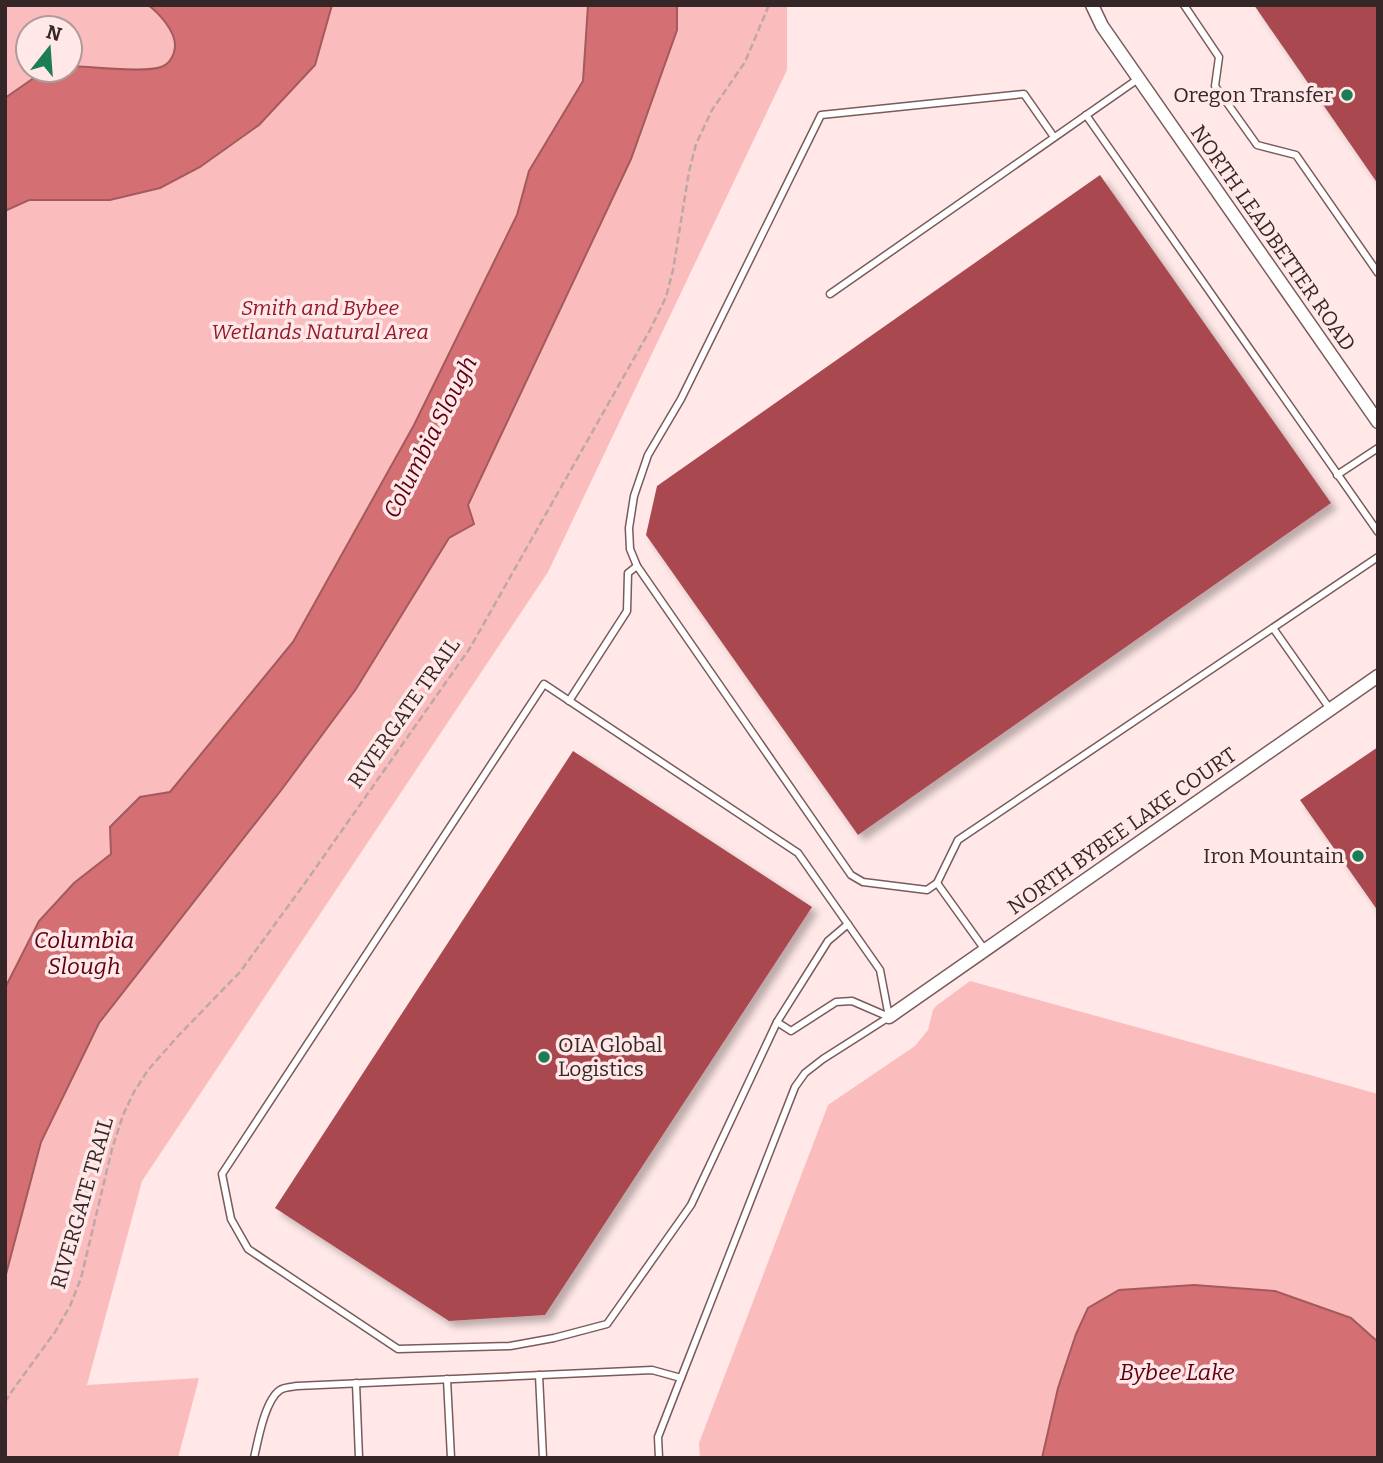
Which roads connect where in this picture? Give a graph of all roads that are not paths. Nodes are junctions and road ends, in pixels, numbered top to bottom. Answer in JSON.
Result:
{"nodes":[{"id":1,"x":1092,"y":5,"type":"edge"},
{"id":2,"x":1184,"y":5,"type":"edge"},
{"id":3,"x":1139,"y":78,"type":"junction"},
{"id":4,"x":1086,"y":115,"type":"junction"},
{"id":5,"x":1054,"y":137,"type":"junction"},
{"id":6,"x":1378,"y":273,"type":"edge"},
{"id":7,"x":830,"y":294,"type":"dead end"},
{"id":8,"x":1378,"y":422,"type":"edge"},
{"id":9,"x":1378,"y":448,"type":"edge"},
{"id":10,"x":1338,"y":474,"type":"junction"},
{"id":11,"x":1378,"y":532,"type":"edge"},
{"id":12,"x":1378,"y":557,"type":"edge"},
{"id":13,"x":637,"y":566,"type":"junction"},
{"id":14,"x":1273,"y":628,"type":"junction"},
{"id":15,"x":1378,"y":676,"type":"edge"},
{"id":16,"x":569,"y":701,"type":"junction"},
{"id":17,"x":1330,"y":710,"type":"junction"},
{"id":18,"x":937,"y":883,"type":"junction"},
{"id":19,"x":848,"y":924,"type":"junction"},
{"id":20,"x":985,"y":950,"type":"junction"},
{"id":21,"x":889,"y":1017,"type":"junction"},
{"id":22,"x":777,"y":1022,"type":"junction"},
{"id":23,"x":539,"y":1375,"type":"junction"},
{"id":24,"x":681,"y":1378,"type":"junction"},
{"id":25,"x":447,"y":1379,"type":"junction"},
{"id":26,"x":356,"y":1383,"type":"junction"},
{"id":27,"x":254,"y":1458,"type":"edge"},
{"id":28,"x":359,"y":1458,"type":"edge"},
{"id":29,"x":451,"y":1458,"type":"edge"},
{"id":30,"x":543,"y":1458,"type":"edge"},
{"id":31,"x":659,"y":1458,"type":"edge"}],
"edges":[{"from":1,"to":3,"type":"street","name":"NORTH LEADBETTER ROAD"},
{"from":2,"to":6,"type":"lane"},
{"from":3,"to":4,"type":"lane"},
{"from":3,"to":8,"type":"street","name":"NORTH LEADBETTER ROAD"},
{"from":4,"to":5,"type":"lane"},
{"from":4,"to":10,"type":"lane"},
{"from":5,"to":7,"type":"lane"},
{"from":5,"to":13,"type":"lane"},
{"from":9,"to":10,"type":"lane"},
{"from":10,"to":11,"type":"lane"},
{"from":12,"to":14,"type":"lane"},
{"from":13,"to":16,"type":"lane"},
{"from":13,"to":18,"type":"lane"},
{"from":14,"to":17,"type":"lane"},
{"from":14,"to":18,"type":"lane"},
{"from":15,"to":17,"type":"street","name":"NORTH BYBEE LAKE COURT"},
{"from":16,"to":19,"type":"lane"},
{"from":16,"to":22,"type":"lane"},
{"from":17,"to":20,"type":"street","name":"NORTH BYBEE LAKE COURT"},
{"from":18,"to":20,"type":"lane"},
{"from":19,"to":21,"type":"lane"},
{"from":19,"to":22,"type":"lane"},
{"from":20,"to":21,"type":"street","name":"NORTH BYBEE LAKE COURT"},
{"from":21,"to":22,"type":"lane"},
{"from":21,"to":24,"type":"lane"},
{"from":23,"to":24,"type":"lane"},
{"from":23,"to":25,"type":"lane"},
{"from":23,"to":30,"type":"lane"},
{"from":24,"to":31,"type":"lane"},
{"from":25,"to":26,"type":"lane"},
{"from":25,"to":29,"type":"lane"},
{"from":26,"to":27,"type":"lane"},
{"from":26,"to":28,"type":"lane"}]}
